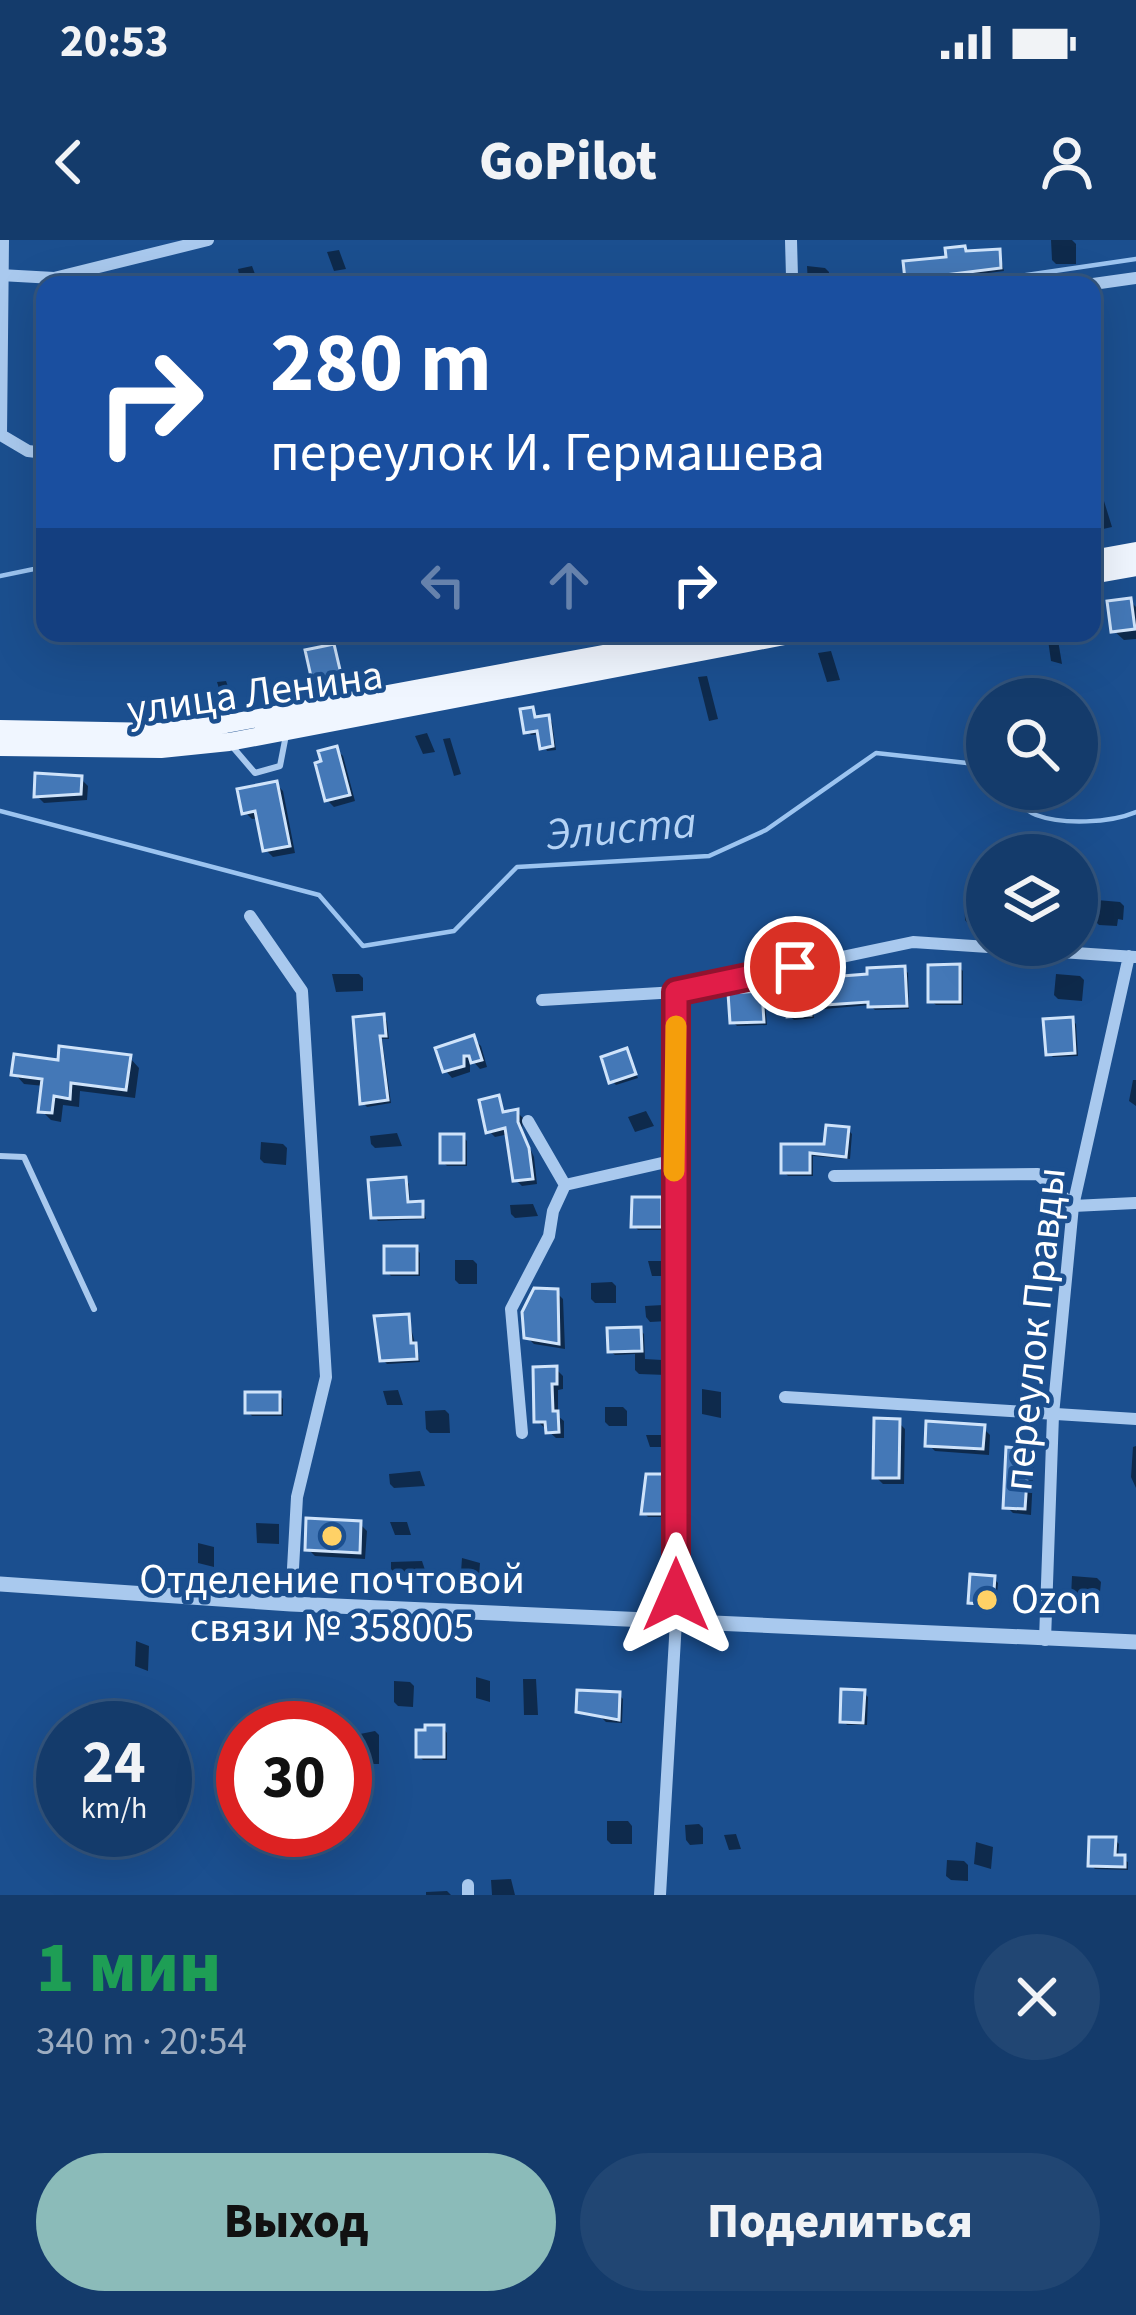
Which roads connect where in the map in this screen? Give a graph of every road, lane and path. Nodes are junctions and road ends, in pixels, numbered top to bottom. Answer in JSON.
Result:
{"nodes":[{"id":1,"x":3,"y":240,"type":"edge"},
{"id":2,"x":208,"y":240,"type":"edge"},
{"id":3,"x":791,"y":240,"type":"edge"},
{"id":4,"x":1,"y":275,"type":"edge"},
{"id":5,"x":62,"y":276,"type":"edge"},
{"id":6,"x":792,"y":276,"type":"edge"},
{"id":7,"x":36,"y":277,"type":"edge"},
{"id":8,"x":1136,"y":278,"type":"edge"},
{"id":9,"x":1101,"y":283,"type":"edge"},
{"id":10,"x":1,"y":435,"type":"edge"},
{"id":11,"x":36,"y":451,"type":"edge"},
{"id":12,"x":1136,"y":551,"type":"edge"},
{"id":13,"x":1101,"y":557,"type":"edge"},
{"id":14,"x":1136,"y":567,"type":"edge"},
{"id":15,"x":1101,"y":573,"type":"edge"},
{"id":16,"x":668,"y":642,"type":"edge"},
{"id":17,"x":754,"y":642,"type":"edge"},
{"id":18,"x":0,"y":729,"type":"edge"},
{"id":19,"x":286,"y":733,"type":"junction"},
{"id":20,"x":229,"y":742,"type":"junction"},
{"id":21,"x":0,"y":748,"type":"edge"},
{"id":22,"x":250,"y":916,"type":"dead end"},
{"id":23,"x":1132,"y":957,"type":"edge"},
{"id":24,"x":676,"y":992,"type":"junction"},
{"id":25,"x":542,"y":1000,"type":"dead end"},
{"id":26,"x":528,"y":1121,"type":"dead end"},
{"id":27,"x":0,"y":1156,"type":"edge"},
{"id":28,"x":674,"y":1160,"type":"junction"},
{"id":29,"x":834,"y":1175,"type":"dead end"},
{"id":30,"x":565,"y":1185,"type":"junction"},
{"id":31,"x":1136,"y":1203,"type":"edge"},
{"id":32,"x":1073,"y":1206,"type":"junction"},
{"id":33,"x":94,"y":1309,"type":"dead end"},
{"id":34,"x":785,"y":1396,"type":"dead end"},
{"id":35,"x":1053,"y":1415,"type":"junction"},
{"id":36,"x":1136,"y":1419,"type":"edge"},
{"id":37,"x":522,"y":1433,"type":"dead end"},
{"id":38,"x":0,"y":1584,"type":"edge"},
{"id":39,"x":291,"y":1604,"type":"junction"},
{"id":40,"x":676,"y":1621,"type":"junction"},
{"id":41,"x":1045,"y":1640,"type":"junction"},
{"id":42,"x":1136,"y":1642,"type":"edge"},
{"id":43,"x":660,"y":1895,"type":"edge"}],
"edges":[{"from":1,"to":4,"type":"street"},
{"from":2,"to":5,"type":"street"},
{"from":3,"to":6,"type":"street"},
{"from":4,"to":7,"type":"street"},
{"from":4,"to":10,"type":"street"},
{"from":8,"to":9,"type":"street"},
{"from":10,"to":11,"type":"street"},
{"from":12,"to":13,"type":"main road"},
{"from":14,"to":15,"type":"main road"},
{"from":16,"to":18,"type":"main road","name":"улица Ленина"},
{"from":17,"to":19,"type":"main road","name":"улица Ленина"},
{"from":19,"to":20,"type":"main road","name":"улица Ленина"},
{"from":19,"to":20,"type":"lane"},
{"from":20,"to":21,"type":"main road","name":"улица Ленина"},
{"from":22,"to":39,"type":"street"},
{"from":23,"to":24,"type":"street"},
{"from":23,"to":32,"type":"street","name":"переулок Правды"},
{"from":24,"to":25,"type":"street"},
{"from":24,"to":28,"type":"street"},
{"from":26,"to":30,"type":"street"},
{"from":27,"to":33,"type":"lane"},
{"from":28,"to":30,"type":"street"},
{"from":28,"to":40,"type":"street"},
{"from":29,"to":32,"type":"street"},
{"from":30,"to":37,"type":"street"},
{"from":31,"to":32,"type":"street"},
{"from":32,"to":35,"type":"street","name":"переулок Правды"},
{"from":34,"to":35,"type":"street"},
{"from":35,"to":36,"type":"street"},
{"from":35,"to":41,"type":"street","name":"переулок Правды"},
{"from":38,"to":39,"type":"street"},
{"from":39,"to":40,"type":"street"},
{"from":40,"to":41,"type":"street"},
{"from":40,"to":43,"type":"street"},
{"from":41,"to":42,"type":"street"}]}
